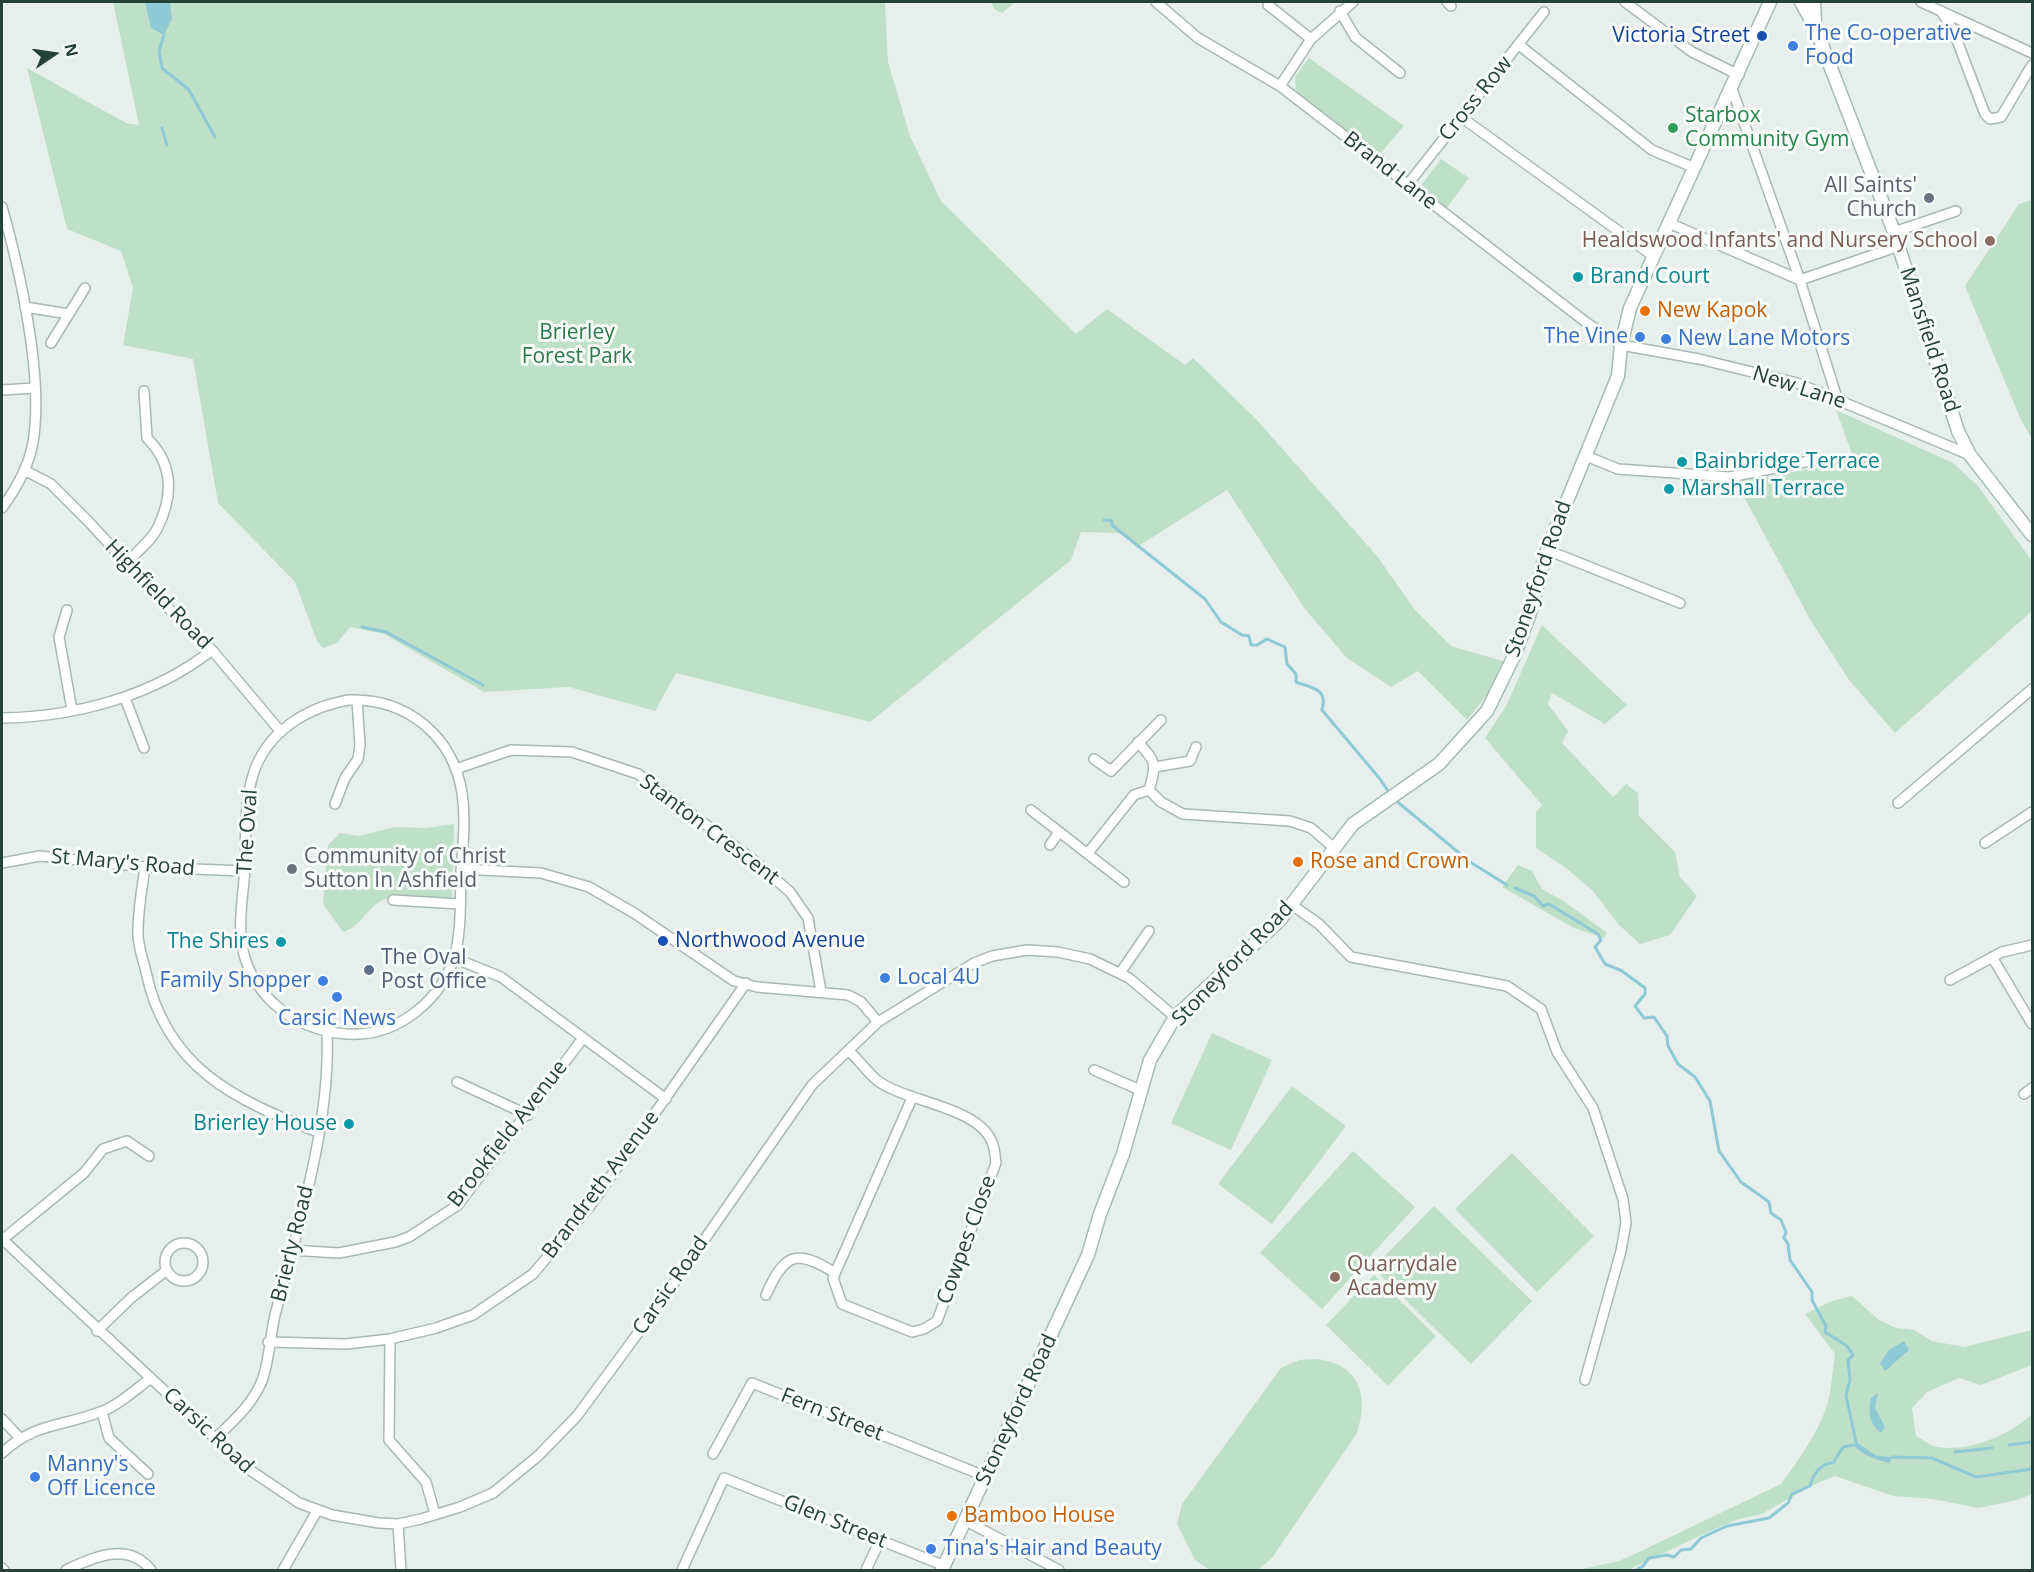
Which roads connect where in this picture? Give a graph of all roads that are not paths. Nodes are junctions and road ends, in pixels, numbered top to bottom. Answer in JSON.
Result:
{"nodes":[{"id":1,"x":1156,"y":2,"type":"edge"},
{"id":2,"x":1353,"y":2,"type":"edge"},
{"id":3,"x":1625,"y":2,"type":"edge"},
{"id":4,"x":1770,"y":2,"type":"edge"},
{"id":5,"x":1801,"y":2,"type":"edge"},
{"id":6,"x":1814,"y":2,"type":"edge"},
{"id":7,"x":1921,"y":2,"type":"edge"},
{"id":8,"x":1268,"y":5,"type":"dead end"},
{"id":9,"x":1340,"y":11,"type":"junction"},
{"id":10,"x":1941,"y":11,"type":"junction"},
{"id":11,"x":1544,"y":12,"type":"dead end"},
{"id":12,"x":1816,"y":29,"type":"junction"},
{"id":13,"x":1311,"y":39,"type":"junction"},
{"id":14,"x":1519,"y":45,"type":"junction"},
{"id":15,"x":2032,"y":53,"type":"edge"},
{"id":16,"x":2032,"y":65,"type":"edge"},
{"id":17,"x":1400,"y":73,"type":"dead end"},
{"id":18,"x":1739,"y":75,"type":"junction"},
{"id":19,"x":1280,"y":86,"type":"junction"},
{"id":20,"x":1732,"y":89,"type":"junction"},
{"id":21,"x":1461,"y":117,"type":"junction"},
{"id":22,"x":1695,"y":168,"type":"junction"},
{"id":23,"x":1408,"y":184,"type":"junction"},
{"id":24,"x":2,"y":207,"type":"edge"},
{"id":25,"x":1956,"y":211,"type":"dead end"},
{"id":26,"x":1669,"y":223,"type":"junction"},
{"id":27,"x":1894,"y":232,"type":"junction"},
{"id":28,"x":1899,"y":246,"type":"junction"},
{"id":29,"x":1653,"y":256,"type":"junction"},
{"id":30,"x":1800,"y":280,"type":"junction"},
{"id":31,"x":85,"y":288,"type":"dead end"},
{"id":32,"x":25,"y":307,"type":"junction"},
{"id":33,"x":69,"y":314,"type":"junction"},
{"id":34,"x":51,"y":343,"type":"dead end"},
{"id":35,"x":1621,"y":345,"type":"junction"},
{"id":36,"x":35,"y":388,"type":"junction"},
{"id":37,"x":2,"y":390,"type":"edge"},
{"id":38,"x":144,"y":391,"type":"dead end"},
{"id":39,"x":1838,"y":400,"type":"junction"},
{"id":40,"x":1970,"y":455,"type":"junction"},
{"id":41,"x":1586,"y":456,"type":"junction"},
{"id":42,"x":1820,"y":459,"type":"dead end"},
{"id":43,"x":24,"y":470,"type":"junction"},
{"id":44,"x":2,"y":508,"type":"edge"},
{"id":45,"x":2032,"y":535,"type":"edge"},
{"id":46,"x":1547,"y":550,"type":"junction"},
{"id":47,"x":127,"y":562,"type":"junction"},
{"id":48,"x":1680,"y":603,"type":"dead end"},
{"id":49,"x":67,"y":610,"type":"dead end"},
{"id":50,"x":212,"y":650,"type":"junction"},
{"id":51,"x":2032,"y":689,"type":"edge"},
{"id":52,"x":125,"y":698,"type":"junction"},
{"id":53,"x":357,"y":700,"type":"junction"},
{"id":54,"x":72,"y":710,"type":"junction"},
{"id":55,"x":2,"y":718,"type":"edge"},
{"id":56,"x":1161,"y":720,"type":"dead end"},
{"id":57,"x":281,"y":732,"type":"junction"},
{"id":58,"x":1138,"y":742,"type":"junction"},
{"id":59,"x":1196,"y":747,"type":"dead end"},
{"id":60,"x":144,"y":748,"type":"dead end"},
{"id":61,"x":1094,"y":759,"type":"dead end"},
{"id":62,"x":1155,"y":767,"type":"junction"},
{"id":63,"x":456,"y":769,"type":"junction"},
{"id":64,"x":1149,"y":790,"type":"junction"},
{"id":65,"x":1898,"y":803,"type":"dead end"},
{"id":66,"x":335,"y":804,"type":"dead end"},
{"id":67,"x":1030,"y":810,"type":"dead end"},
{"id":68,"x":2032,"y":812,"type":"edge"},
{"id":69,"x":1059,"y":832,"type":"junction"},
{"id":70,"x":1985,"y":843,"type":"dead end"},
{"id":71,"x":1050,"y":845,"type":"dead end"},
{"id":72,"x":1334,"y":847,"type":"junction"},
{"id":73,"x":1088,"y":854,"type":"junction"},
{"id":74,"x":2,"y":863,"type":"edge"},
{"id":75,"x":145,"y":867,"type":"junction"},
{"id":76,"x":461,"y":868,"type":"junction"},
{"id":77,"x":244,"y":871,"type":"junction"},
{"id":78,"x":1124,"y":882,"type":"dead end"},
{"id":79,"x":393,"y":900,"type":"dead end"},
{"id":80,"x":459,"y":904,"type":"junction"},
{"id":81,"x":1292,"y":905,"type":"junction"},
{"id":82,"x":1149,"y":931,"type":"dead end"},
{"id":83,"x":2032,"y":945,"type":"edge"},
{"id":84,"x":1992,"y":957,"type":"junction"},
{"id":85,"x":454,"y":958,"type":"junction"},
{"id":86,"x":1120,"y":973,"type":"junction"},
{"id":87,"x":1950,"y":980,"type":"dead end"},
{"id":88,"x":746,"y":983,"type":"junction"},
{"id":89,"x":821,"y":991,"type":"junction"},
{"id":90,"x":1175,"y":1017,"type":"junction"},
{"id":91,"x":878,"y":1022,"type":"junction"},
{"id":92,"x":2032,"y":1024,"type":"edge"},
{"id":93,"x":327,"y":1032,"type":"junction"},
{"id":94,"x":583,"y":1038,"type":"junction"},
{"id":95,"x":849,"y":1051,"type":"junction"},
{"id":96,"x":1094,"y":1070,"type":"dead end"},
{"id":97,"x":457,"y":1083,"type":"dead end"},
{"id":98,"x":1140,"y":1090,"type":"junction"},
{"id":99,"x":912,"y":1098,"type":"junction"},
{"id":100,"x":666,"y":1099,"type":"junction"},
{"id":101,"x":528,"y":1115,"type":"junction"},
{"id":102,"x":318,"y":1132,"type":"junction"},
{"id":103,"x":149,"y":1156,"type":"dead end"},
{"id":104,"x":2,"y":1240,"type":"edge"},
{"id":105,"x":291,"y":1250,"type":"junction"},
{"id":106,"x":167,"y":1270,"type":"junction"},
{"id":107,"x":835,"y":1273,"type":"junction"},
{"id":108,"x":766,"y":1295,"type":"dead end"},
{"id":109,"x":97,"y":1331,"type":"junction"},
{"id":110,"x":390,"y":1339,"type":"junction"},
{"id":111,"x":268,"y":1342,"type":"junction"},
{"id":112,"x":151,"y":1378,"type":"junction"},
{"id":113,"x":1584,"y":1380,"type":"dead end"},
{"id":114,"x":102,"y":1412,"type":"junction"},
{"id":115,"x":2,"y":1419,"type":"edge"},
{"id":116,"x":19,"y":1437,"type":"junction"},
{"id":117,"x":215,"y":1439,"type":"junction"},
{"id":118,"x":2,"y":1453,"type":"edge"},
{"id":119,"x":713,"y":1454,"type":"dead end"},
{"id":120,"x":148,"y":1474,"type":"dead end"},
{"id":121,"x":987,"y":1477,"type":"junction"},
{"id":122,"x":317,"y":1511,"type":"junction"},
{"id":123,"x":435,"y":1514,"type":"junction"},
{"id":124,"x":966,"y":1521,"type":"junction"},
{"id":125,"x":398,"y":1524,"type":"junction"},
{"id":126,"x":880,"y":1540,"type":"junction"},
{"id":127,"x":944,"y":1568,"type":"edge"},
{"id":128,"x":66,"y":1570,"type":"edge"},
{"id":129,"x":151,"y":1570,"type":"edge"},
{"id":130,"x":283,"y":1570,"type":"edge"},
{"id":131,"x":401,"y":1570,"type":"edge"},
{"id":132,"x":682,"y":1570,"type":"edge"},
{"id":133,"x":866,"y":1570,"type":"edge"},
{"id":134,"x":1059,"y":1570,"type":"edge"}],
"edges":[{"from":1,"to":19,"type":"street","name":"Brand Lane"},
{"from":2,"to":9,"type":"street"},
{"from":3,"to":18,"type":"street"},
{"from":4,"to":18,"type":"main road","name":"Stoneyford Road"},
{"from":5,"to":12,"type":"main road","name":"Mansfield Road"},
{"from":6,"to":12,"type":"main road","name":"Mansfield Road"},
{"from":7,"to":10,"type":"street"},
{"from":8,"to":13,"type":"street"},
{"from":9,"to":13,"type":"street"},
{"from":9,"to":17,"type":"street"},
{"from":10,"to":15,"type":"street"},
{"from":10,"to":16,"type":"street"},
{"from":11,"to":14,"type":"street","name":"Cross Row"},
{"from":12,"to":27,"type":"main road","name":"Mansfield Road"},
{"from":13,"to":19,"type":"street"},
{"from":14,"to":21,"type":"street","name":"Cross Row"},
{"from":14,"to":22,"type":"street"},
{"from":18,"to":20,"type":"main road","name":"Stoneyford Road"},
{"from":19,"to":23,"type":"street","name":"Brand Lane"},
{"from":20,"to":22,"type":"main road","name":"Stoneyford Road"},
{"from":20,"to":30,"type":"street"},
{"from":21,"to":23,"type":"street","name":"Cross Row"},
{"from":21,"to":29,"type":"street"},
{"from":22,"to":26,"type":"main road","name":"Stoneyford Road"},
{"from":23,"to":35,"type":"street","name":"Brand Lane"},
{"from":24,"to":32,"type":"street"},
{"from":25,"to":27,"type":"street"},
{"from":26,"to":29,"type":"main road","name":"Stoneyford Road"},
{"from":26,"to":30,"type":"street"},
{"from":27,"to":28,"type":"main road","name":"Mansfield Road"},
{"from":28,"to":30,"type":"street"},
{"from":28,"to":40,"type":"main road","name":"Mansfield Road"},
{"from":29,"to":35,"type":"main road","name":"Stoneyford Road"},
{"from":30,"to":39,"type":"street"},
{"from":31,"to":33,"type":"street"},
{"from":32,"to":33,"type":"street"},
{"from":32,"to":36,"type":"street"},
{"from":33,"to":34,"type":"street"},
{"from":35,"to":39,"type":"street","name":"New Lane"},
{"from":35,"to":41,"type":"main road","name":"Stoneyford Road"},
{"from":36,"to":37,"type":"street"},
{"from":36,"to":43,"type":"street"},
{"from":38,"to":47,"type":"street"},
{"from":39,"to":40,"type":"street","name":"New Lane"},
{"from":40,"to":45,"type":"main road","name":"Mansfield Road"},
{"from":41,"to":42,"type":"street"},
{"from":41,"to":46,"type":"main road","name":"Stoneyford Road"},
{"from":43,"to":44,"type":"street"},
{"from":43,"to":47,"type":"street","name":"Highfield Road"},
{"from":46,"to":48,"type":"street"},
{"from":46,"to":72,"type":"main road","name":"Stoneyford Road"},
{"from":47,"to":50,"type":"street","name":"Highfield Road"},
{"from":49,"to":54,"type":"street"},
{"from":50,"to":52,"type":"street"},
{"from":50,"to":57,"type":"street","name":"Highfield Road"},
{"from":51,"to":65,"type":"street"},
{"from":52,"to":54,"type":"street"},
{"from":52,"to":60,"type":"street"},
{"from":53,"to":57,"type":"street","name":"The Oval"},
{"from":53,"to":63,"type":"street","name":"The Oval"},
{"from":53,"to":66,"type":"street"},
{"from":54,"to":55,"type":"street"},
{"from":56,"to":58,"type":"street"},
{"from":57,"to":77,"type":"street","name":"The Oval"},
{"from":58,"to":61,"type":"street"},
{"from":58,"to":62,"type":"street"},
{"from":59,"to":62,"type":"street"},
{"from":62,"to":64,"type":"street"},
{"from":63,"to":76,"type":"street","name":"The Oval"},
{"from":63,"to":89,"type":"street","name":"Stanton Crescent"},
{"from":64,"to":72,"type":"street"},
{"from":64,"to":73,"type":"street"},
{"from":67,"to":69,"type":"street"},
{"from":68,"to":70,"type":"street"},
{"from":69,"to":71,"type":"street"},
{"from":69,"to":73,"type":"street"},
{"from":72,"to":81,"type":"main road","name":"Stoneyford Road"},
{"from":73,"to":78,"type":"street"},
{"from":74,"to":75,"type":"street","name":"St Mary's Road"},
{"from":75,"to":77,"type":"street","name":"St Mary's Road"},
{"from":75,"to":102,"type":"street"},
{"from":76,"to":80,"type":"street","name":"The Oval"},
{"from":76,"to":88,"type":"street"},
{"from":77,"to":93,"type":"street","name":"The Oval"},
{"from":79,"to":80,"type":"street"},
{"from":80,"to":85,"type":"street","name":"The Oval"},
{"from":81,"to":90,"type":"main road","name":"Stoneyford Road"},
{"from":81,"to":113,"type":"street"},
{"from":82,"to":86,"type":"street"},
{"from":83,"to":84,"type":"street"},
{"from":84,"to":87,"type":"street"},
{"from":84,"to":92,"type":"street"},
{"from":85,"to":93,"type":"street","name":"The Oval"},
{"from":85,"to":94,"type":"street"},
{"from":86,"to":90,"type":"street","name":"Carsic Road"},
{"from":86,"to":91,"type":"street","name":"Carsic Road"},
{"from":88,"to":89,"type":"street"},
{"from":88,"to":100,"type":"street","name":"Brandreth Avenue"},
{"from":89,"to":91,"type":"street"},
{"from":90,"to":98,"type":"main road","name":"Stoneyford Road"},
{"from":91,"to":95,"type":"street","name":"Carsic Road"},
{"from":93,"to":102,"type":"street","name":"Brierly Road"},
{"from":94,"to":100,"type":"street"},
{"from":94,"to":101,"type":"street","name":"Brookfield Avenue"},
{"from":95,"to":99,"type":"street","name":"Cowpes Close"},
{"from":95,"to":123,"type":"street","name":"Carsic Road"},
{"from":96,"to":98,"type":"street"},
{"from":97,"to":101,"type":"street"},
{"from":98,"to":121,"type":"main road","name":"Stoneyford Road"},
{"from":99,"to":107,"type":"street"},
{"from":99,"to":107,"type":"street","name":"Cowpes Close"},
{"from":100,"to":110,"type":"street","name":"Brandreth Avenue"},
{"from":101,"to":105,"type":"street","name":"Brookfield Avenue"},
{"from":102,"to":105,"type":"street","name":"Brierly Road"},
{"from":103,"to":104,"type":"street"},
{"from":104,"to":109,"type":"street","name":"Carsic Road"},
{"from":105,"to":111,"type":"street","name":"Brierly Road"},
{"from":106,"to":106,"type":"street"},
{"from":106,"to":109,"type":"street"},
{"from":107,"to":108,"type":"street"},
{"from":109,"to":112,"type":"street","name":"Carsic Road"},
{"from":110,"to":111,"type":"street","name":"Brandreth Avenue"},
{"from":110,"to":123,"type":"street"},
{"from":111,"to":117,"type":"street","name":"Brierly Road"},
{"from":112,"to":114,"type":"street"},
{"from":112,"to":117,"type":"street","name":"Carsic Road"},
{"from":114,"to":116,"type":"street"},
{"from":114,"to":120,"type":"street"},
{"from":115,"to":116,"type":"street"},
{"from":116,"to":118,"type":"street"},
{"from":117,"to":122,"type":"street","name":"Carsic Road"},
{"from":119,"to":121,"type":"street","name":"Fern Street"},
{"from":121,"to":124,"type":"main road","name":"Stoneyford Road"},
{"from":122,"to":125,"type":"street","name":"Carsic Road"},
{"from":122,"to":130,"type":"street"},
{"from":123,"to":125,"type":"street","name":"Carsic Road"},
{"from":124,"to":127,"type":"main road","name":"Stoneyford Road"},
{"from":124,"to":134,"type":"street"},
{"from":125,"to":131,"type":"street"},
{"from":126,"to":127,"type":"street","name":"Glen Street"},
{"from":126,"to":132,"type":"street","name":"Glen Street"},
{"from":126,"to":133,"type":"street"},
{"from":128,"to":129,"type":"street"}]}
